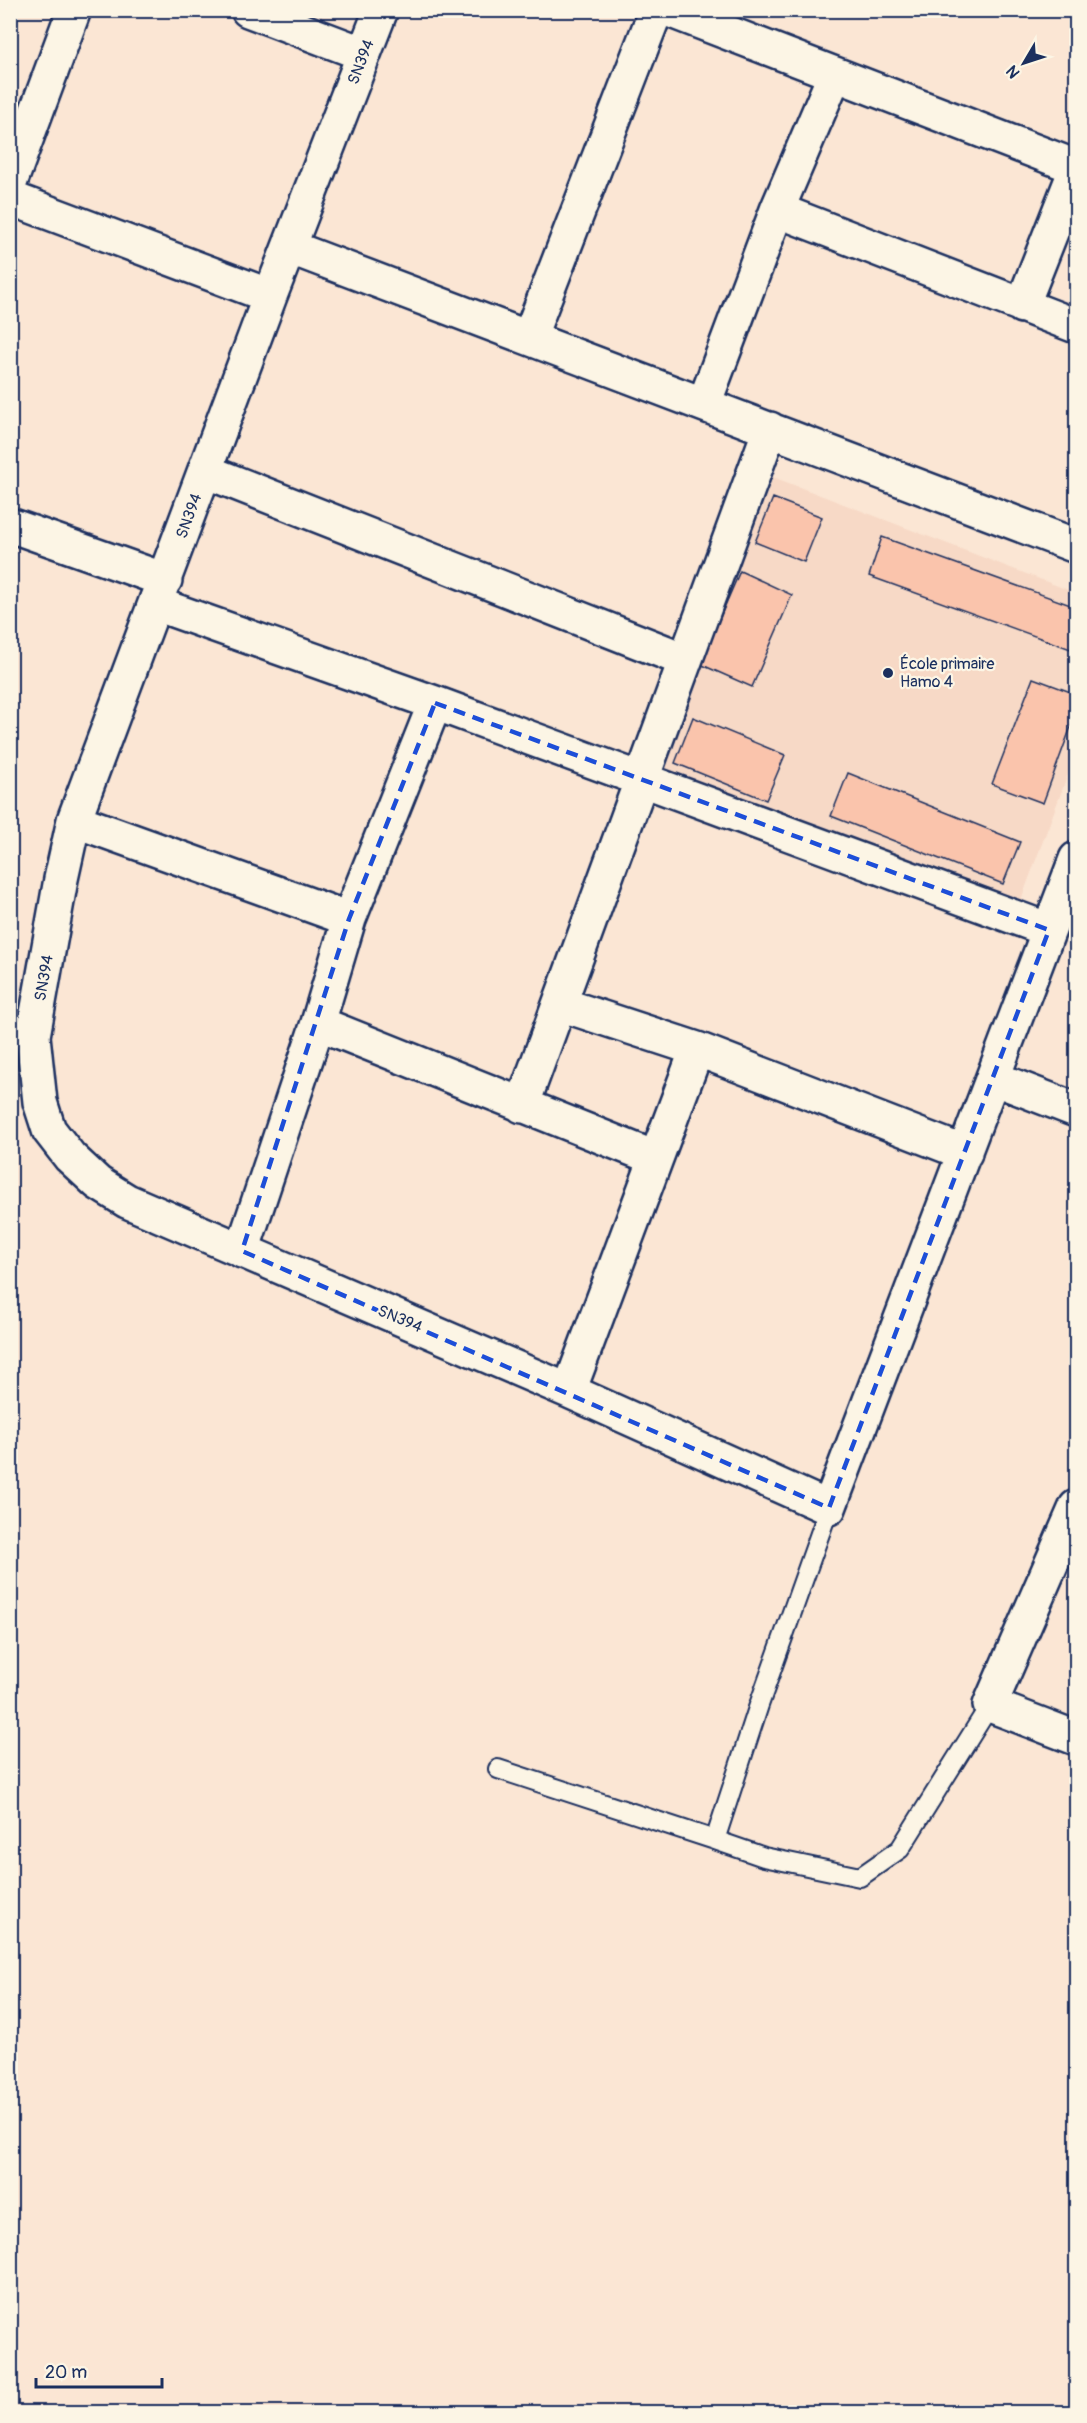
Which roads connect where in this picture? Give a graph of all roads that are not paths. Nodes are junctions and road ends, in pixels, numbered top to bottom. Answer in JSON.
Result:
{"nodes":[{"id":1,"x":74,"y":10,"type":"edge"},
{"id":2,"x":248,"y":10,"type":"edge"},
{"id":3,"x":381,"y":10,"type":"edge"},
{"id":4,"x":656,"y":10,"type":"edge"},
{"id":5,"x":669,"y":10,"type":"edge"},
{"id":6,"x":364,"y":54,"type":"junction"},
{"id":7,"x":835,"y":74,"type":"junction"},
{"id":8,"x":1077,"y":168,"type":"edge"},
{"id":9,"x":10,"y":183,"type":"edge"},
{"id":10,"x":10,"y":198,"type":"edge"},
{"id":11,"x":777,"y":210,"type":"junction"},
{"id":12,"x":289,"y":247,"type":"junction"},
{"id":13,"x":270,"y":296,"type":"junction"},
{"id":14,"x":1023,"y":306,"type":"junction"},
{"id":15,"x":1077,"y":326,"type":"edge"},
{"id":16,"x":529,"y":338,"type":"junction"},
{"id":17,"x":705,"y":404,"type":"junction"},
{"id":18,"x":770,"y":429,"type":"junction"},
{"id":19,"x":205,"y":471,"type":"junction"},
{"id":20,"x":10,"y":525,"type":"edge"},
{"id":21,"x":1077,"y":546,"type":"edge"},
{"id":22,"x":161,"y":592,"type":"junction"},
{"id":23,"x":685,"y":660,"type":"junction"},
{"id":24,"x":435,"y":703,"type":"junction"},
{"id":25,"x":642,"y":781,"type":"junction"},
{"id":26,"x":74,"y":820,"type":"junction"},
{"id":27,"x":1077,"y":859,"type":"edge"},
{"id":28,"x":349,"y":919,"type":"junction"},
{"id":29,"x":1049,"y":930,"type":"junction"},
{"id":30,"x":560,"y":1004,"type":"junction"},
{"id":31,"x":318,"y":1023,"type":"junction"},
{"id":32,"x":697,"y":1049,"type":"junction"},
{"id":33,"x":993,"y":1078,"type":"junction"},
{"id":34,"x":522,"y":1106,"type":"junction"},
{"id":35,"x":1077,"y":1110,"type":"edge"},
{"id":36,"x":965,"y":1153,"type":"junction"},
{"id":37,"x":655,"y":1158,"type":"junction"},
{"id":38,"x":242,"y":1251,"type":"junction"},
{"id":39,"x":569,"y":1391,"type":"junction"},
{"id":40,"x":1077,"y":1507,"type":"edge"},
{"id":41,"x":829,"y":1508,"type":"junction"},
{"id":42,"x":990,"y":1705,"type":"junction"},
{"id":43,"x":1077,"y":1738,"type":"edge"},
{"id":44,"x":498,"y":1768,"type":"dead end"},
{"id":45,"x":715,"y":1840,"type":"junction"}],
"edges":[{"from":1,"to":9,"type":"street"},
{"from":2,"to":6,"type":"street"},
{"from":3,"to":6,"type":"street","name":"SN394"},
{"from":4,"to":16,"type":"street"},
{"from":5,"to":7,"type":"street"},
{"from":6,"to":12,"type":"street","name":"SN394"},
{"from":7,"to":8,"type":"street"},
{"from":7,"to":11,"type":"street"},
{"from":8,"to":14,"type":"street"},
{"from":10,"to":13,"type":"street"},
{"from":11,"to":14,"type":"street"},
{"from":11,"to":17,"type":"street"},
{"from":12,"to":13,"type":"street","name":"SN394"},
{"from":12,"to":16,"type":"street"},
{"from":13,"to":19,"type":"street","name":"SN394"},
{"from":14,"to":15,"type":"street"},
{"from":16,"to":17,"type":"street"},
{"from":17,"to":18,"type":"street"},
{"from":18,"to":21,"type":"street"},
{"from":18,"to":23,"type":"street"},
{"from":19,"to":22,"type":"street","name":"SN394"},
{"from":19,"to":23,"type":"street"},
{"from":20,"to":22,"type":"street"},
{"from":22,"to":24,"type":"street"},
{"from":22,"to":26,"type":"street","name":"SN394"},
{"from":23,"to":25,"type":"street"},
{"from":24,"to":25,"type":"street"},
{"from":24,"to":28,"type":"street"},
{"from":25,"to":29,"type":"street"},
{"from":25,"to":30,"type":"street"},
{"from":26,"to":28,"type":"street"},
{"from":26,"to":38,"type":"street","name":"SN394"},
{"from":27,"to":29,"type":"street"},
{"from":28,"to":31,"type":"street"},
{"from":29,"to":33,"type":"street"},
{"from":30,"to":32,"type":"street"},
{"from":30,"to":34,"type":"street"},
{"from":31,"to":34,"type":"street"},
{"from":31,"to":38,"type":"street"},
{"from":32,"to":36,"type":"street"},
{"from":32,"to":37,"type":"street"},
{"from":33,"to":35,"type":"street"},
{"from":33,"to":36,"type":"street"},
{"from":34,"to":37,"type":"street"},
{"from":36,"to":41,"type":"street"},
{"from":37,"to":39,"type":"street"},
{"from":38,"to":39,"type":"street","name":"SN394"},
{"from":39,"to":41,"type":"street","name":"SN394"},
{"from":40,"to":42,"type":"street"},
{"from":41,"to":45,"type":"lane"},
{"from":42,"to":43,"type":"street"},
{"from":42,"to":45,"type":"lane"},
{"from":44,"to":45,"type":"lane"}]}
